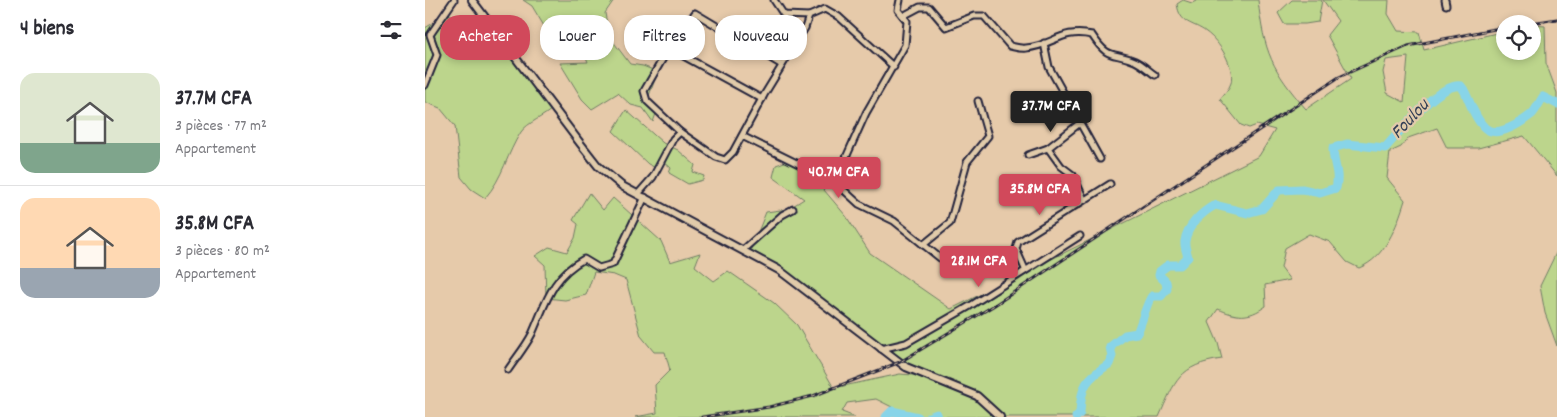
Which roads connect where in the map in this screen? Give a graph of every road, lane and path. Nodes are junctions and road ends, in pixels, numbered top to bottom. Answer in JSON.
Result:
{"nodes":[{"id":1,"x":454,"y":0,"type":"edge"},
{"id":2,"x":472,"y":0,"type":"edge"},
{"id":3,"x":773,"y":0,"type":"edge"},
{"id":4,"x":900,"y":0,"type":"edge"},
{"id":5,"x":809,"y":16,"type":"junction"},
{"id":6,"x":903,"y":16,"type":"junction"},
{"id":7,"x":705,"y":19,"type":"edge"},
{"id":8,"x":1044,"y":43,"type":"junction"},
{"id":9,"x":662,"y":60,"type":"edge"},
{"id":10,"x":691,"y":60,"type":"edge"},
{"id":11,"x":782,"y":65,"type":"junction"},
{"id":12,"x":893,"y":67,"type":"junction"},
{"id":13,"x":1155,"y":75,"type":"dead end"},
{"id":14,"x":425,"y":85,"type":"edge"},
{"id":15,"x":761,"y":99,"type":"junction"},
{"id":16,"x":979,"y":101,"type":"dead end"},
{"id":17,"x":1080,"y":123,"type":"junction"},
{"id":18,"x":680,"y":132,"type":"junction"},
{"id":19,"x":742,"y":136,"type":"junction"},
{"id":20,"x":1048,"y":148,"type":"junction"},
{"id":21,"x":1028,"y":156,"type":"dead end"},
{"id":22,"x":1100,"y":159,"type":"dead end"},
{"id":23,"x":835,"y":182,"type":"junction"},
{"id":24,"x":1110,"y":184,"type":"dead end"},
{"id":25,"x":642,"y":195,"type":"junction"},
{"id":26,"x":1084,"y":199,"type":"junction"},
{"id":27,"x":793,"y":209,"type":"dead end"},
{"id":28,"x":1080,"y":236,"type":"dead end"},
{"id":29,"x":923,"y":244,"type":"junction"},
{"id":30,"x":743,"y":249,"type":"junction"},
{"id":31,"x":940,"y":258,"type":"dead end"},
{"id":32,"x":1025,"y":269,"type":"junction"},
{"id":33,"x":881,"y":349,"type":"junction"},
{"id":34,"x":508,"y":370,"type":"dead end"},
{"id":35,"x":1000,"y":417,"type":"edge"}],
"edges":[{"from":1,"to":14,"type":"street"},
{"from":2,"to":25,"type":"street"},
{"from":3,"to":5,"type":"street"},
{"from":4,"to":6,"type":"street"},
{"from":5,"to":11,"type":"street"},
{"from":5,"to":12,"type":"street"},
{"from":6,"to":8,"type":"street"},
{"from":6,"to":12,"type":"street"},
{"from":7,"to":11,"type":"street"},
{"from":8,"to":13,"type":"street"},
{"from":8,"to":17,"type":"street"},
{"from":9,"to":18,"type":"street"},
{"from":10,"to":15,"type":"street"},
{"from":11,"to":15,"type":"street"},
{"from":12,"to":23,"type":"street"},
{"from":15,"to":19,"type":"street"},
{"from":16,"to":29,"type":"street"},
{"from":17,"to":20,"type":"street"},
{"from":17,"to":22,"type":"street"},
{"from":18,"to":19,"type":"street"},
{"from":18,"to":25,"type":"street"},
{"from":19,"to":23,"type":"street"},
{"from":20,"to":21,"type":"street"},
{"from":20,"to":26,"type":"street"},
{"from":23,"to":29,"type":"street"},
{"from":24,"to":26,"type":"street"},
{"from":25,"to":30,"type":"street"},
{"from":25,"to":34,"type":"street"},
{"from":26,"to":32,"type":"street"},
{"from":27,"to":30,"type":"street"},
{"from":28,"to":32,"type":"street"},
{"from":29,"to":31,"type":"street"},
{"from":30,"to":33,"type":"street"},
{"from":32,"to":33,"type":"street"},
{"from":33,"to":35,"type":"street"}]}
